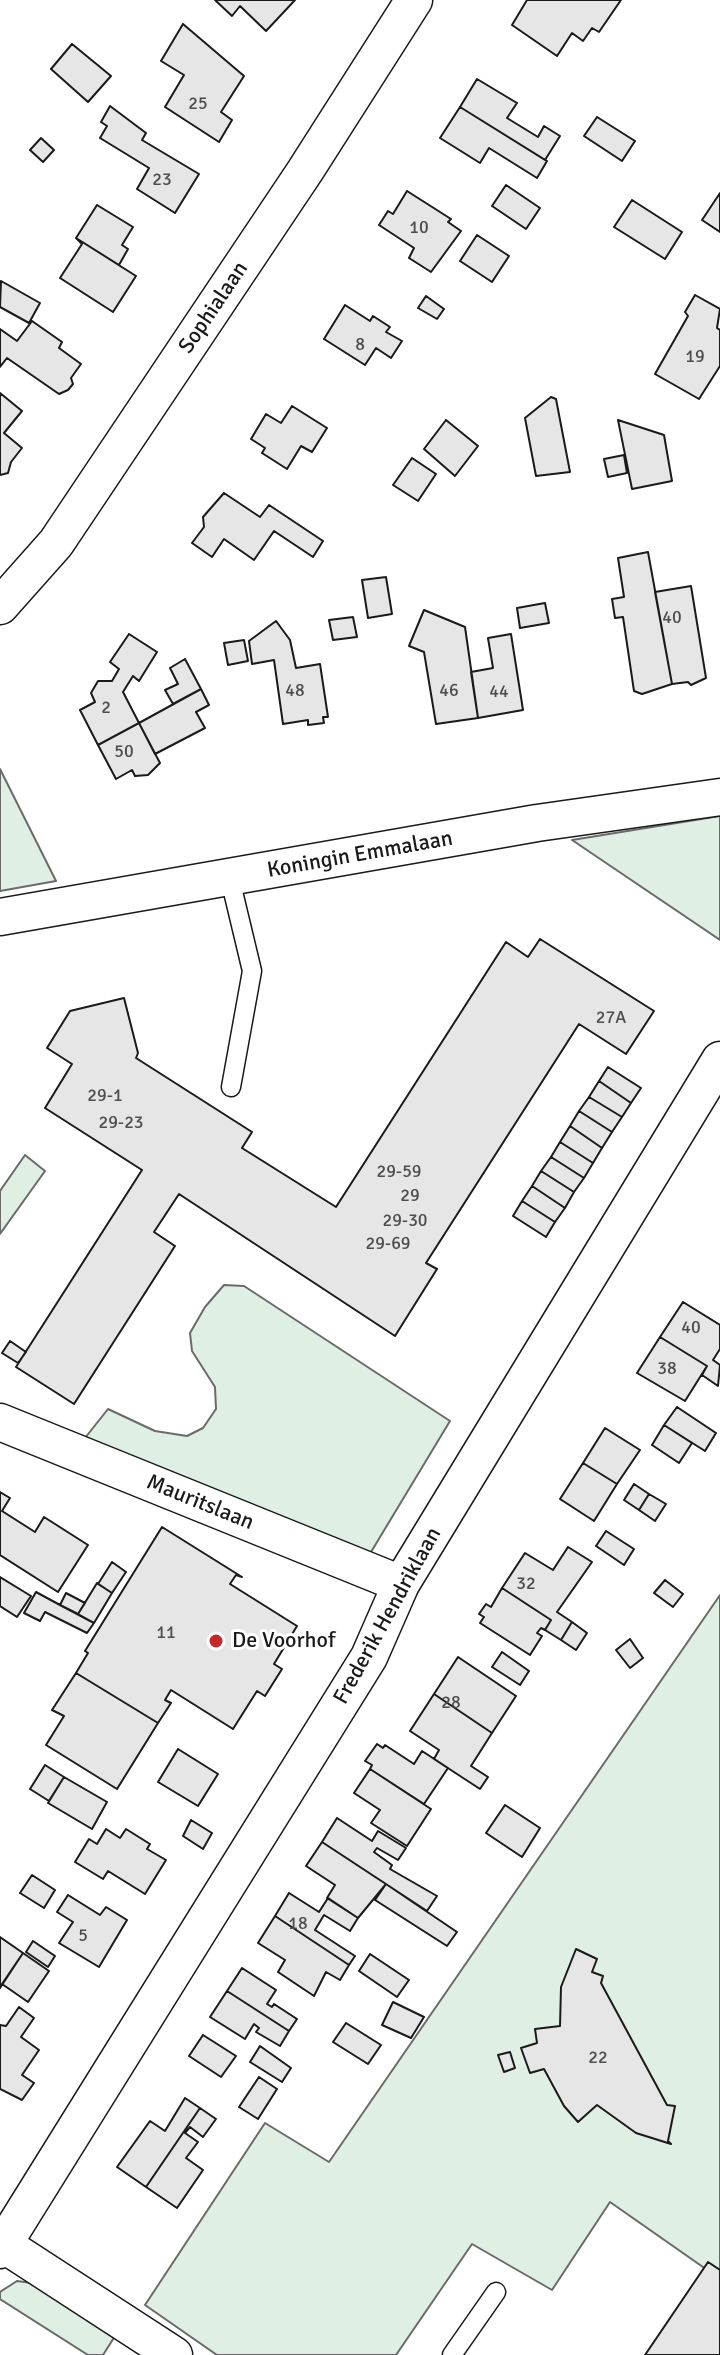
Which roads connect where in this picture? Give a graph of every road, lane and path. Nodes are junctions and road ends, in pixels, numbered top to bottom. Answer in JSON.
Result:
{"nodes":[{"id":1,"x":414,"y":0,"type":"edge"},
{"id":2,"x":0,"y":606,"type":"edge"},
{"id":3,"x":720,"y":797,"type":"edge"},
{"id":4,"x":230,"y":879,"type":"junction"},
{"id":5,"x":0,"y":917,"type":"edge"},
{"id":6,"x":720,"y":1060,"type":"edge"},
{"id":7,"x":231,"y":1087,"type":"dead end"},
{"id":8,"x":0,"y":1422,"type":"edge"},
{"id":9,"x":401,"y":1584,"type":"junction"},
{"id":10,"x":1,"y":2245,"type":"edge"},
{"id":11,"x":496,"y":2292,"type":"dead end"},
{"id":12,"x":174,"y":2355,"type":"edge"},
{"id":13,"x":452,"y":2355,"type":"edge"}],
"edges":[{"from":1,"to":2,"type":"street","name":"Sophialaan"},
{"from":3,"to":4,"type":"street","name":"Koningin Emmalaan"},
{"from":4,"to":5,"type":"street","name":"Koningin Emmalaan"},
{"from":4,"to":7,"type":"lane"},
{"from":6,"to":9,"type":"street","name":"Frederik Hendriklaan"},
{"from":8,"to":9,"type":"street","name":"Mauritslaan"},
{"from":9,"to":10,"type":"street","name":"Frederik Hendriklaan"},
{"from":10,"to":12,"type":"street"},
{"from":11,"to":13,"type":"lane"}]}
